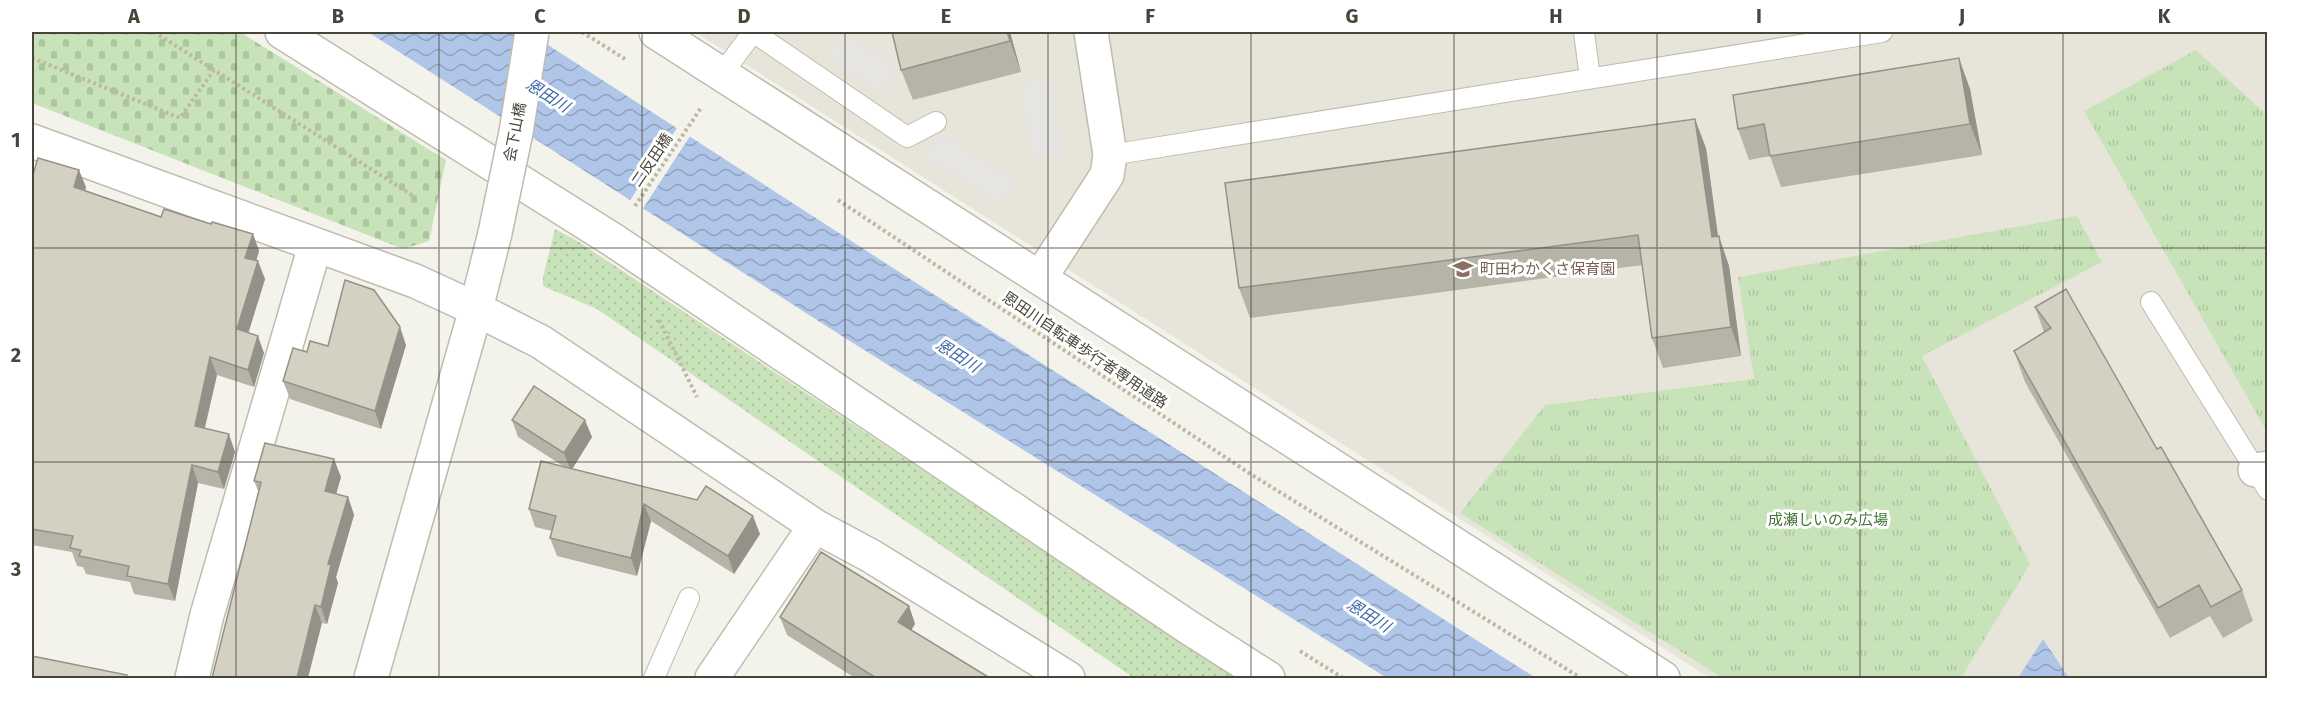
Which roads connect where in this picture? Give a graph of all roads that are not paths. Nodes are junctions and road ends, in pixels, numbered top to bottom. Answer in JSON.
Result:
{"nodes":[{"id":1,"x":282,"y":32,"type":"edge"},
{"id":2,"x":532,"y":32,"type":"edge"},
{"id":3,"x":656,"y":32,"type":"edge"},
{"id":4,"x":753,"y":32,"type":"edge"},
{"id":5,"x":1091,"y":32,"type":"edge"},
{"id":6,"x":1584,"y":32,"type":"edge"},
{"id":7,"x":1882,"y":32,"type":"edge"},
{"id":8,"x":722,"y":74,"type":"junction"},
{"id":9,"x":1590,"y":78,"type":"junction"},
{"id":10,"x":936,"y":122,"type":"dead end"},
{"id":11,"x":32,"y":141,"type":"edge"},
{"id":12,"x":1110,"y":155,"type":"junction"},
{"id":13,"x":315,"y":246,"type":"junction"},
{"id":14,"x":1040,"y":278,"type":"junction"},
{"id":15,"x":2151,"y":302,"type":"dead end"},
{"id":16,"x":476,"y":309,"type":"junction"},
{"id":17,"x":2264,"y":476,"type":"edge"},
{"id":18,"x":815,"y":526,"type":"junction"},
{"id":19,"x":689,"y":598,"type":"dead end"},
{"id":20,"x":192,"y":678,"type":"edge"},
{"id":21,"x":371,"y":678,"type":"edge"},
{"id":22,"x":654,"y":678,"type":"edge"},
{"id":23,"x":712,"y":678,"type":"edge"},
{"id":24,"x":1068,"y":678,"type":"edge"},
{"id":25,"x":1268,"y":678,"type":"edge"},
{"id":26,"x":1663,"y":678,"type":"edge"}],
"edges":[{"from":1,"to":25,"type":"street"},
{"from":2,"to":16,"type":"street","name":"会下山橋","bridge":true},
{"from":3,"to":8,"type":"street"},
{"from":4,"to":8,"type":"lane"},
{"from":4,"to":10,"type":"lane"},
{"from":5,"to":12,"type":"street"},
{"from":6,"to":9,"type":"lane"},
{"from":7,"to":9,"type":"lane"},
{"from":8,"to":14,"type":"street"},
{"from":9,"to":12,"type":"lane"},
{"from":11,"to":13,"type":"street"},
{"from":12,"to":14,"type":"street"},
{"from":13,"to":16,"type":"street"},
{"from":13,"to":20,"type":"street"},
{"from":14,"to":26,"type":"street"},
{"from":15,"to":17,"type":"lane"},
{"from":16,"to":18,"type":"street"},
{"from":16,"to":21,"type":"street","name":"会下山橋"},
{"from":18,"to":23,"type":"street"},
{"from":18,"to":24,"type":"street"},
{"from":19,"to":22,"type":"lane"}]}
